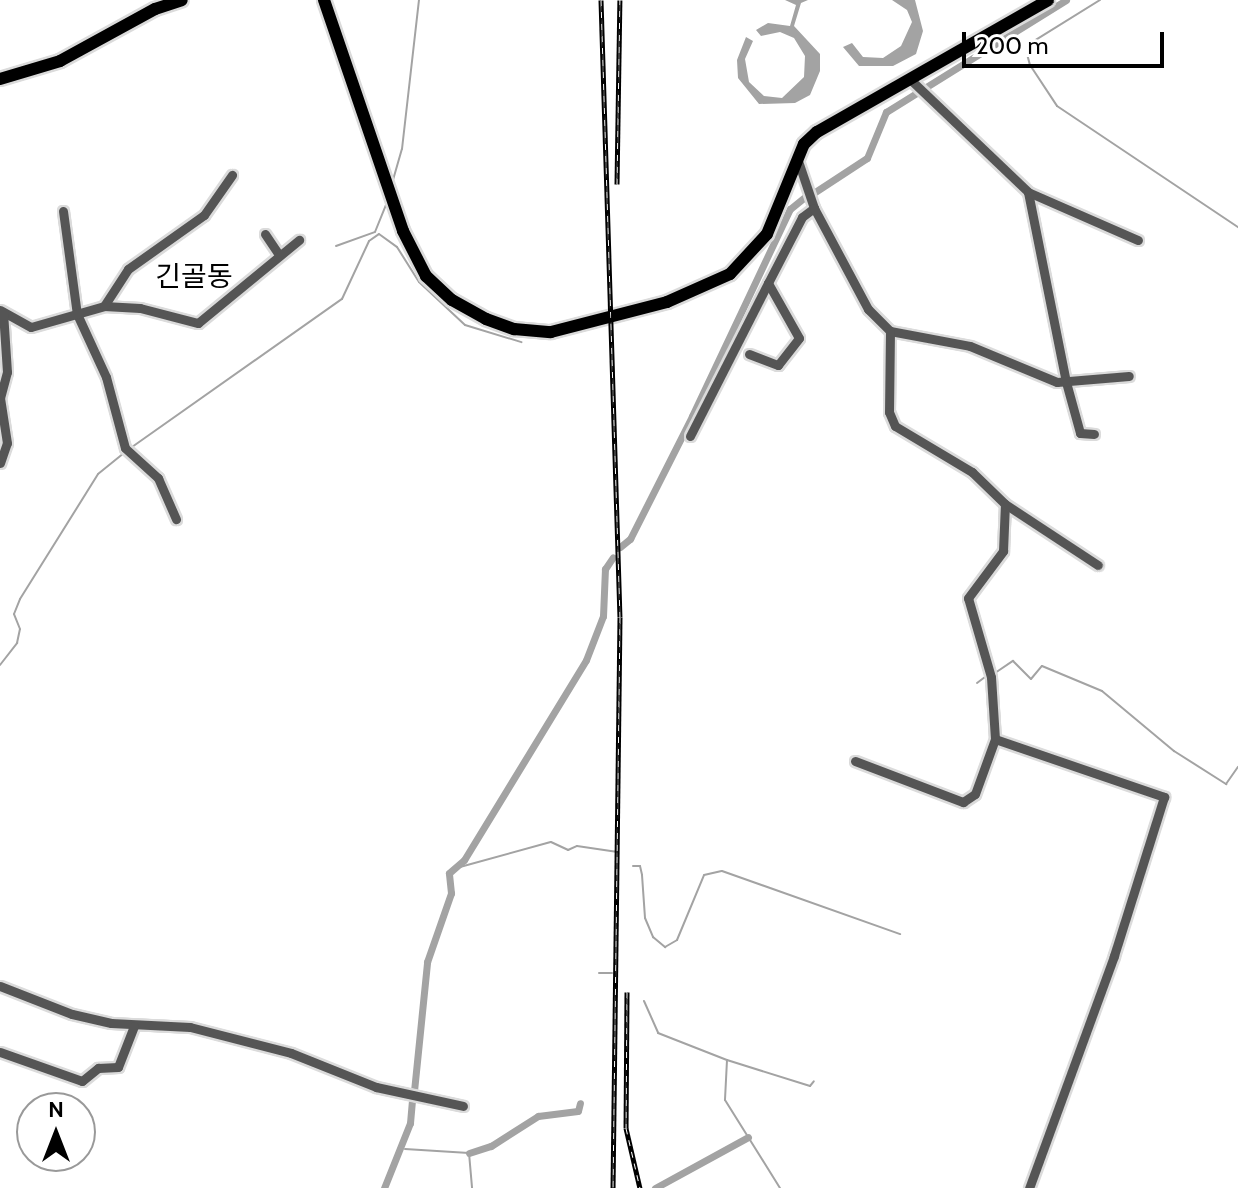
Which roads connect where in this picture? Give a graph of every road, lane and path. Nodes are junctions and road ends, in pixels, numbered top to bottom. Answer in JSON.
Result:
{"nodes":[{"id":1,"x":182,"y":0,"type":"edge"},
{"id":2,"x":324,"y":0,"type":"edge"},
{"id":3,"x":1048,"y":0,"type":"edge"},
{"id":4,"x":0,"y":79,"type":"edge"},
{"id":5,"x":912,"y":81,"type":"junction"},
{"id":6,"x":797,"y":158,"type":"junction"},
{"id":7,"x":232,"y":175,"type":"dead end"},
{"id":8,"x":1028,"y":192,"type":"junction"},
{"id":9,"x":814,"y":208,"type":"junction"},
{"id":10,"x":63,"y":211,"type":"dead end"},
{"id":11,"x":265,"y":234,"type":"dead end"},
{"id":12,"x":299,"y":240,"type":"dead end"},
{"id":13,"x":1138,"y":240,"type":"dead end"},
{"id":14,"x":279,"y":255,"type":"junction"},
{"id":15,"x":768,"y":283,"type":"junction"},
{"id":16,"x":104,"y":306,"type":"junction"},
{"id":17,"x":2,"y":311,"type":"edge"},
{"id":18,"x":77,"y":314,"type":"junction"},
{"id":19,"x":890,"y":331,"type":"junction"},
{"id":20,"x":749,"y":354,"type":"dead end"},
{"id":21,"x":1129,"y":376,"type":"dead end"},
{"id":22,"x":1066,"y":382,"type":"junction"},
{"id":23,"x":1094,"y":434,"type":"dead end"},
{"id":24,"x":690,"y":436,"type":"dead end"},
{"id":25,"x":0,"y":463,"type":"edge"},
{"id":26,"x":1005,"y":504,"type":"junction"},
{"id":27,"x":176,"y":519,"type":"dead end"},
{"id":28,"x":1098,"y":565,"type":"dead end"},
{"id":29,"x":995,"y":739,"type":"junction"},
{"id":30,"x":855,"y":761,"type":"dead end"},
{"id":31,"x":0,"y":986,"type":"edge"},
{"id":32,"x":134,"y":1026,"type":"junction"},
{"id":33,"x":0,"y":1052,"type":"edge"},
{"id":34,"x":463,"y":1106,"type":"dead end"},
{"id":35,"x":1029,"y":1188,"type":"edge"}],
"edges":[{"from":1,"to":4,"type":"main road"},
{"from":2,"to":6,"type":"main road"},
{"from":3,"to":5,"type":"main road"},
{"from":5,"to":6,"type":"main road"},
{"from":5,"to":8,"type":"street"},
{"from":6,"to":9,"type":"street"},
{"from":7,"to":16,"type":"street"},
{"from":8,"to":13,"type":"street"},
{"from":8,"to":22,"type":"street"},
{"from":9,"to":15,"type":"street"},
{"from":9,"to":19,"type":"street"},
{"from":10,"to":18,"type":"street"},
{"from":11,"to":14,"type":"street"},
{"from":12,"to":14,"type":"street"},
{"from":14,"to":16,"type":"street"},
{"from":15,"to":20,"type":"street"},
{"from":15,"to":24,"type":"street"},
{"from":16,"to":18,"type":"street"},
{"from":17,"to":18,"type":"street"},
{"from":17,"to":25,"type":"street"},
{"from":18,"to":27,"type":"street"},
{"from":19,"to":22,"type":"street"},
{"from":19,"to":26,"type":"street"},
{"from":21,"to":22,"type":"street"},
{"from":22,"to":23,"type":"street"},
{"from":26,"to":28,"type":"street"},
{"from":26,"to":29,"type":"street"},
{"from":29,"to":30,"type":"street"},
{"from":29,"to":35,"type":"street"},
{"from":31,"to":32,"type":"street"},
{"from":32,"to":33,"type":"street"},
{"from":32,"to":34,"type":"street"}]}
